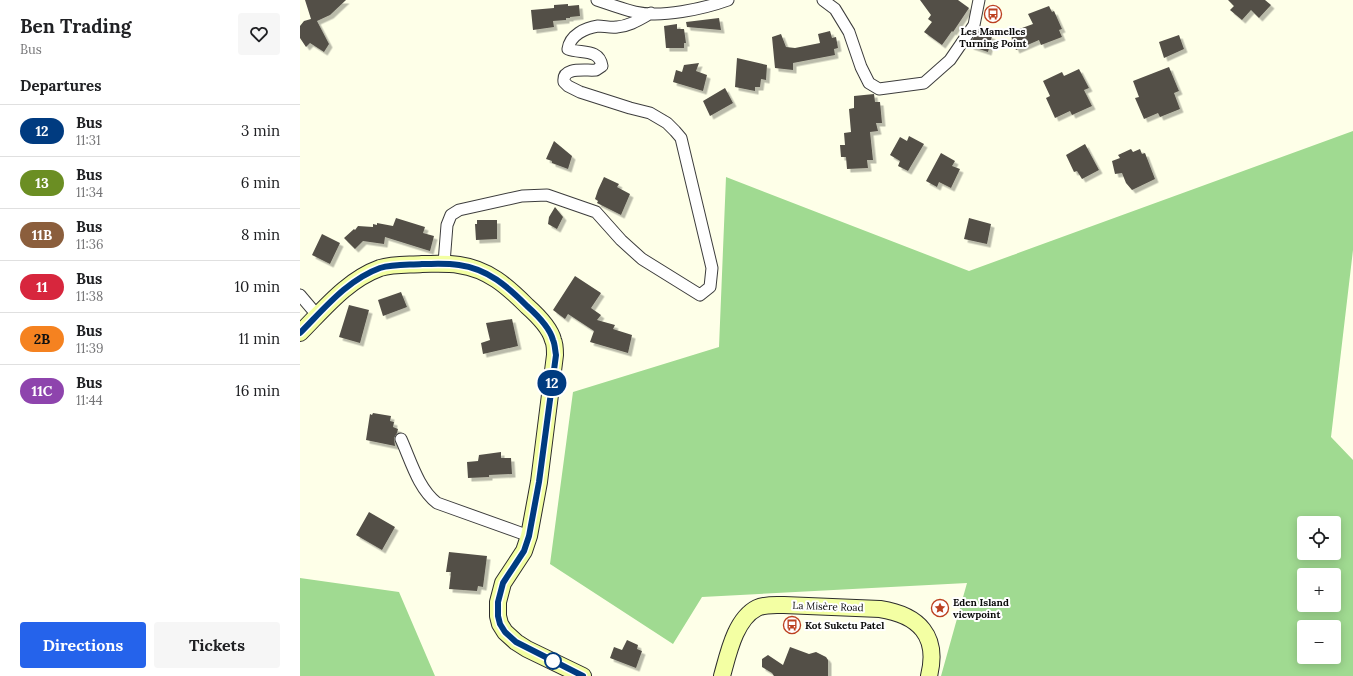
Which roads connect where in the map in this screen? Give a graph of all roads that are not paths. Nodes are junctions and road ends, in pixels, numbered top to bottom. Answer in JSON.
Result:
{"nodes":[{"id":1,"x":597,"y":0,"type":"edge"},
{"id":2,"x":728,"y":0,"type":"edge"},
{"id":3,"x":823,"y":0,"type":"edge"},
{"id":4,"x":978,"y":0,"type":"edge"},
{"id":5,"x":651,"y":13,"type":"junction"},
{"id":6,"x":444,"y":263,"type":"junction"},
{"id":7,"x":300,"y":295,"type":"edge"},
{"id":8,"x":317,"y":315,"type":"junction"},
{"id":9,"x":300,"y":333,"type":"edge"},
{"id":10,"x":401,"y":439,"type":"dead end"},
{"id":11,"x":529,"y":536,"type":"junction"},
{"id":12,"x":583,"y":676,"type":"edge"},
{"id":13,"x":722,"y":676,"type":"edge"},
{"id":14,"x":929,"y":676,"type":"edge"}],
"edges":[{"from":1,"to":5,"type":"street"},
{"from":2,"to":5,"type":"street"},
{"from":3,"to":4,"type":"street"},
{"from":5,"to":6,"type":"street"},
{"from":6,"to":8,"type":"main road"},
{"from":6,"to":11,"type":"main road"},
{"from":7,"to":8,"type":"street"},
{"from":8,"to":9,"type":"main road"},
{"from":10,"to":11,"type":"street"},
{"from":11,"to":12,"type":"main road"},
{"from":13,"to":14,"type":"main road","name":"La Misère Road"}]}
